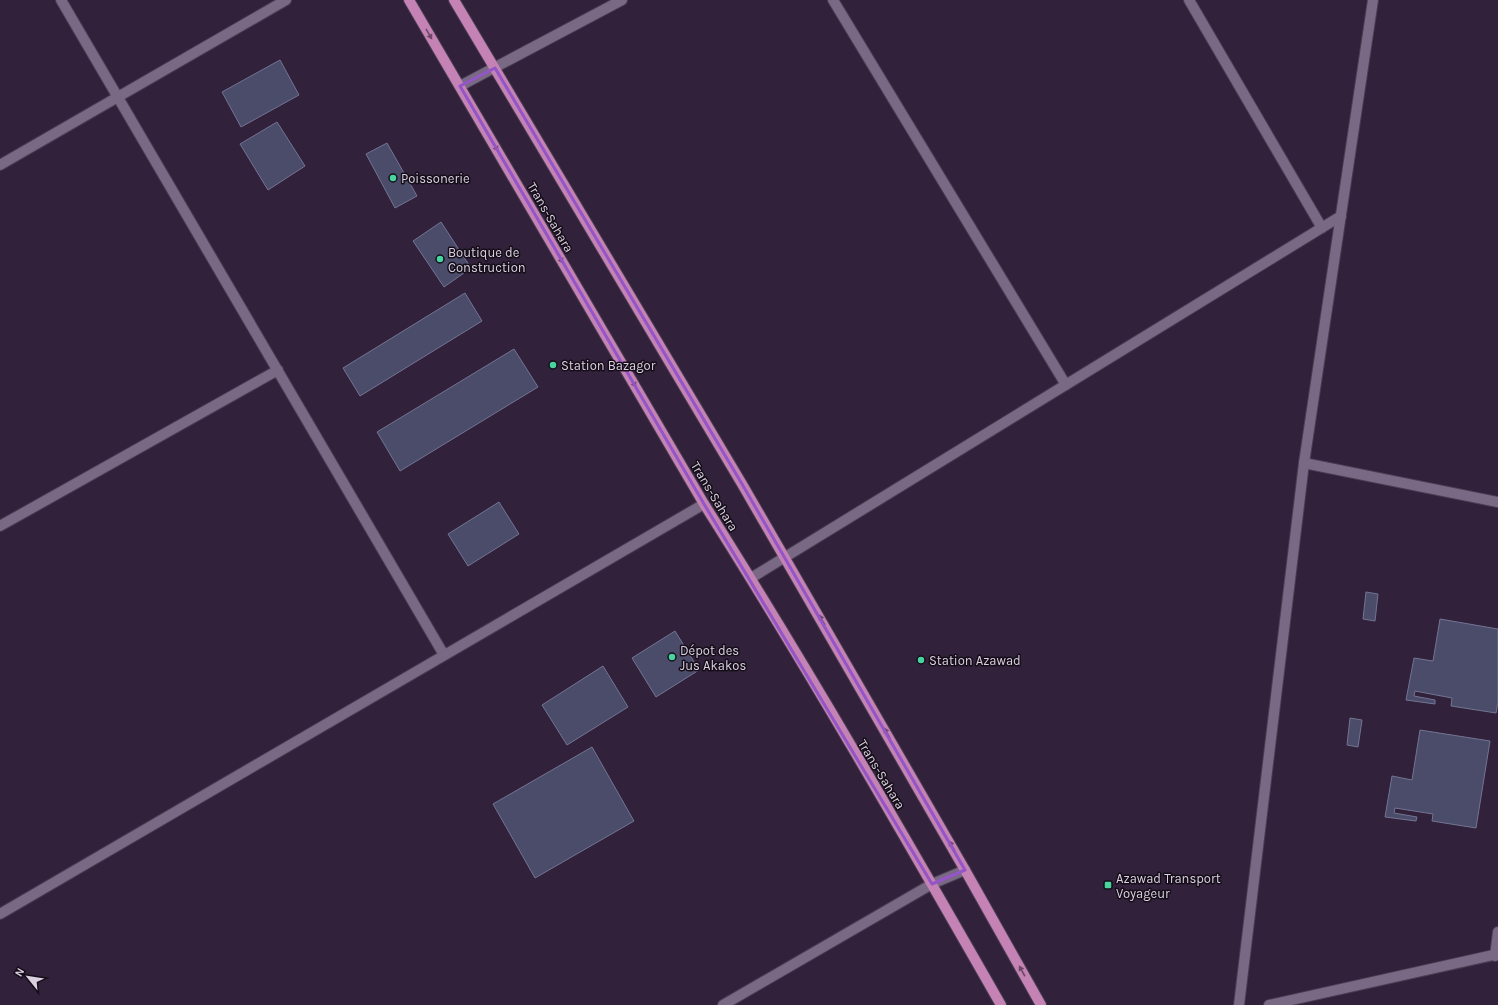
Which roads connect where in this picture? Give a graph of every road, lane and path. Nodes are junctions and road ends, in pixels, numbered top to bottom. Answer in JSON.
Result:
{"nodes":[{"id":1,"x":61,"y":0,"type":"edge"},
{"id":2,"x":286,"y":0,"type":"edge"},
{"id":3,"x":409,"y":0,"type":"edge"},
{"id":4,"x":454,"y":0,"type":"edge"},
{"id":5,"x":622,"y":0,"type":"edge"},
{"id":6,"x":833,"y":0,"type":"edge"},
{"id":7,"x":1189,"y":0,"type":"edge"},
{"id":8,"x":1373,"y":0,"type":"edge"},
{"id":9,"x":495,"y":68,"type":"junction"},
{"id":10,"x":460,"y":86,"type":"junction"},
{"id":11,"x":117,"y":96,"type":"junction"},
{"id":12,"x":0,"y":165,"type":"edge"},
{"id":13,"x":1341,"y":216,"type":"junction"},
{"id":14,"x":1322,"y":228,"type":"junction"},
{"id":15,"x":278,"y":370,"type":"junction"},
{"id":16,"x":1066,"y":385,"type":"junction"},
{"id":17,"x":1304,"y":463,"type":"junction"},
{"id":18,"x":1498,"y":502,"type":"edge"},
{"id":19,"x":704,"y":504,"type":"junction"},
{"id":20,"x":0,"y":526,"type":"edge"},
{"id":21,"x":785,"y":557,"type":"junction"},
{"id":22,"x":751,"y":578,"type":"junction"},
{"id":23,"x":444,"y":655,"type":"junction"},
{"id":24,"x":965,"y":870,"type":"junction"},
{"id":25,"x":932,"y":884,"type":"junction"},
{"id":26,"x":0,"y":914,"type":"edge"},
{"id":27,"x":1498,"y":932,"type":"edge"},
{"id":28,"x":1496,"y":955,"type":"edge"},
{"id":29,"x":723,"y":1005,"type":"edge"},
{"id":30,"x":1001,"y":1005,"type":"edge"},
{"id":31,"x":1042,"y":1005,"type":"edge"},
{"id":32,"x":1239,"y":1005,"type":"edge"},
{"id":33,"x":1269,"y":1005,"type":"edge"}],
"edges":[{"from":1,"to":11,"type":"street"},
{"from":2,"to":11,"type":"street"},
{"from":3,"to":10,"type":"main road","name":"Trans-Sahara","one_way":true},
{"from":4,"to":9,"type":"main road","name":"Trans-Sahara"},
{"from":5,"to":9,"type":"street"},
{"from":6,"to":16,"type":"street"},
{"from":7,"to":14,"type":"street"},
{"from":8,"to":13,"type":"street"},
{"from":9,"to":10,"type":"street"},
{"from":9,"to":21,"type":"main road","name":"Trans-Sahara"},
{"from":10,"to":19,"type":"main road","name":"Trans-Sahara","one_way":true},
{"from":11,"to":12,"type":"street"},
{"from":11,"to":15,"type":"street"},
{"from":13,"to":14,"type":"street"},
{"from":13,"to":17,"type":"street"},
{"from":14,"to":16,"type":"street"},
{"from":15,"to":20,"type":"street"},
{"from":15,"to":23,"type":"street"},
{"from":16,"to":21,"type":"street"},
{"from":17,"to":18,"type":"street"},
{"from":17,"to":32,"type":"street"},
{"from":19,"to":22,"type":"main road","name":"Trans-Sahara"},
{"from":19,"to":23,"type":"street"},
{"from":21,"to":22,"type":"street"},
{"from":24,"to":21,"type":"main road","name":"Trans-Sahara","one_way":true},
{"from":22,"to":25,"type":"main road","name":"Trans-Sahara"},
{"from":23,"to":26,"type":"street"},
{"from":24,"to":25,"type":"street"},
{"from":31,"to":24,"type":"main road","name":"Trans-Sahara","one_way":true},
{"from":25,"to":29,"type":"street"},
{"from":25,"to":30,"type":"main road","name":"Trans-Sahara"},
{"from":27,"to":28,"type":"street"},
{"from":28,"to":33,"type":"street"}]}
